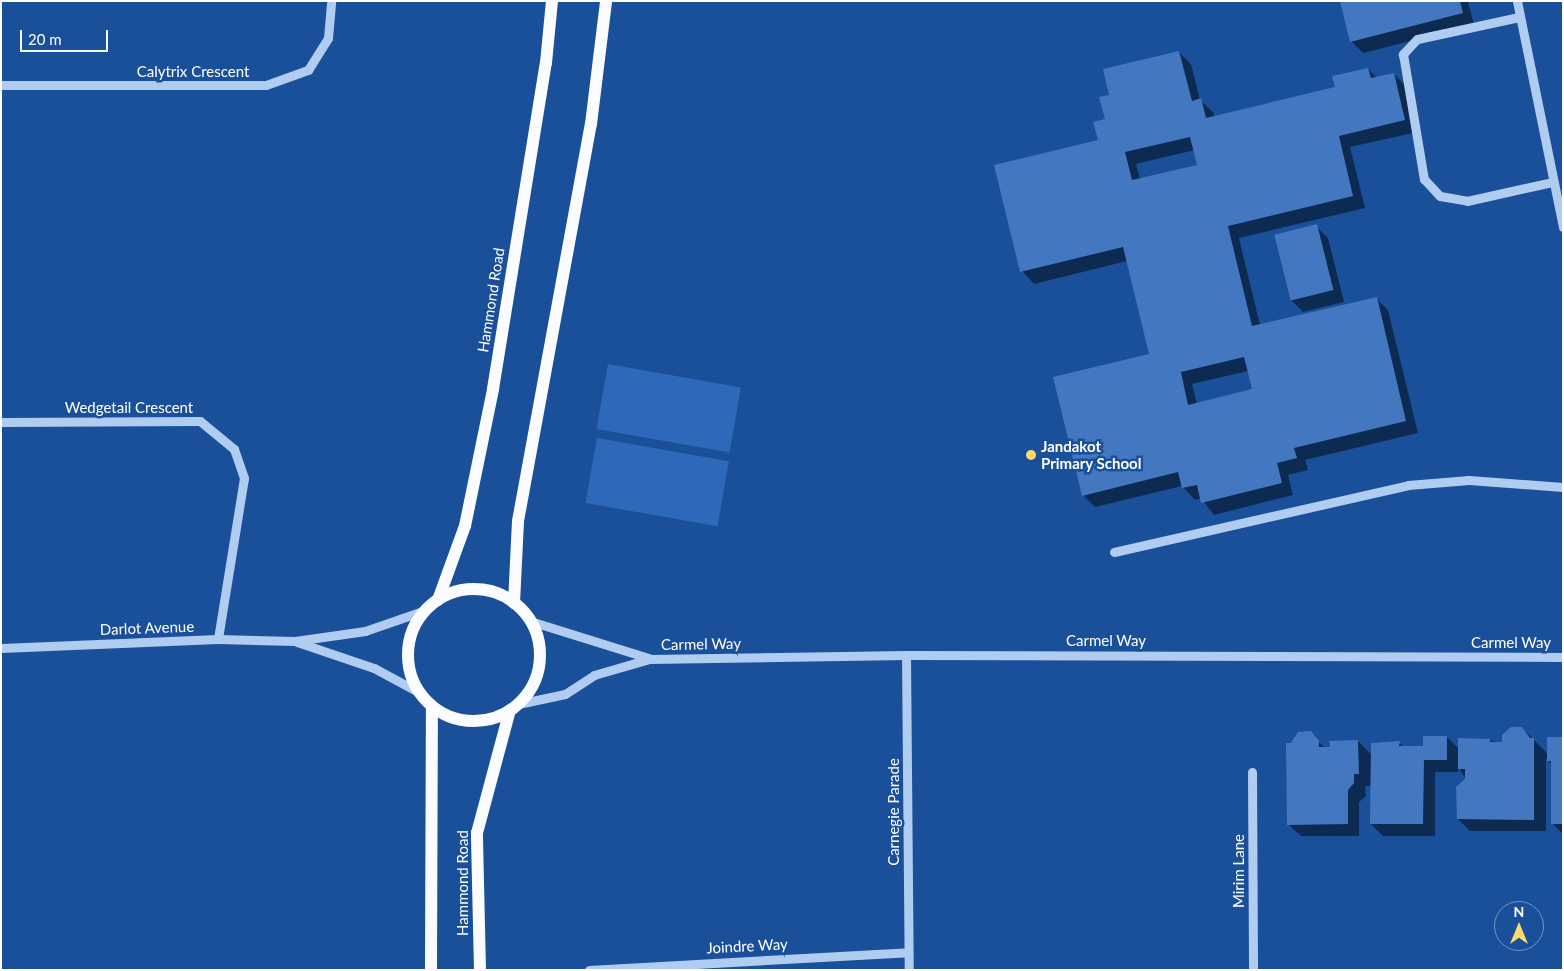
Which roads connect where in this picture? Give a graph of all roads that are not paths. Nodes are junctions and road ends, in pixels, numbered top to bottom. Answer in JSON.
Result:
{"nodes":[{"id":1,"x":331,"y":1,"type":"edge"},
{"id":2,"x":552,"y":1,"type":"edge"},
{"id":3,"x":606,"y":1,"type":"edge"},
{"id":4,"x":1517,"y":1,"type":"edge"},
{"id":5,"x":1519,"y":17,"type":"junction"},
{"id":6,"x":1,"y":85,"type":"edge"},
{"id":7,"x":1552,"y":182,"type":"junction"},
{"id":8,"x":1563,"y":227,"type":"edge"},
{"id":9,"x":1,"y":422,"type":"edge"},
{"id":10,"x":1563,"y":487,"type":"edge"},
{"id":11,"x":1114,"y":552,"type":"dead end"},
{"id":12,"x":438,"y":600,"type":"junction"},
{"id":13,"x":514,"y":603,"type":"junction"},
{"id":14,"x":426,"y":610,"type":"junction"},
{"id":15,"x":530,"y":621,"type":"junction"},
{"id":16,"x":218,"y":639,"type":"junction"},
{"id":17,"x":295,"y":641,"type":"junction"},
{"id":18,"x":1,"y":648,"type":"edge"},
{"id":19,"x":906,"y":655,"type":"junction"},
{"id":20,"x":1563,"y":656,"type":"edge"},
{"id":21,"x":649,"y":658,"type":"junction"},
{"id":22,"x":420,"y":693,"type":"junction"},
{"id":23,"x":432,"y":706,"type":"junction"},
{"id":24,"x":514,"y":707,"type":"junction"},
{"id":25,"x":1252,"y":772,"type":"dead end"},
{"id":26,"x":908,"y":952,"type":"junction"},
{"id":27,"x":431,"y":970,"type":"edge"},
{"id":28,"x":480,"y":970,"type":"edge"},
{"id":29,"x":589,"y":970,"type":"edge"},
{"id":30,"x":908,"y":970,"type":"edge"},
{"id":31,"x":1253,"y":970,"type":"edge"}],
"edges":[{"from":1,"to":6,"type":"street","name":"Calytrix Crescent"},
{"from":2,"to":12,"type":"main road","name":"Hammond Road"},
{"from":3,"to":13,"type":"main road"},
{"from":4,"to":5,"type":"street"},
{"from":5,"to":7,"type":"street"},
{"from":5,"to":7,"type":"street"},
{"from":7,"to":8,"type":"street"},
{"from":9,"to":16,"type":"street","name":"Wedgetail Crescent"},
{"from":10,"to":11,"type":"street"},
{"from":12,"to":13,"type":"main road"},
{"from":12,"to":14,"type":"main road"},
{"from":13,"to":15,"type":"main road"},
{"from":14,"to":17,"type":"street","name":"Darlot Avenue"},
{"from":14,"to":22,"type":"main road"},
{"from":15,"to":21,"type":"street","name":"Carmel Way"},
{"from":15,"to":24,"type":"main road"},
{"from":16,"to":17,"type":"street","name":"Darlot Avenue"},
{"from":16,"to":18,"type":"street","name":"Darlot Avenue"},
{"from":17,"to":22,"type":"street","name":"Darlot Avenue"},
{"from":19,"to":20,"type":"street","name":"Carmel Way"},
{"from":19,"to":21,"type":"street","name":"Carmel Way"},
{"from":19,"to":26,"type":"street","name":"Carnegie Parade"},
{"from":21,"to":24,"type":"street","name":"Carmel Way"},
{"from":22,"to":23,"type":"main road"},
{"from":23,"to":24,"type":"main road"},
{"from":23,"to":27,"type":"main road","name":"Hammond Road"},
{"from":24,"to":28,"type":"main road","name":"Hammond Road"},
{"from":25,"to":31,"type":"street","name":"Mirim Lane"},
{"from":26,"to":29,"type":"street","name":"Joindre Way"},
{"from":26,"to":30,"type":"street","name":"Carnegie Parade"}]}
